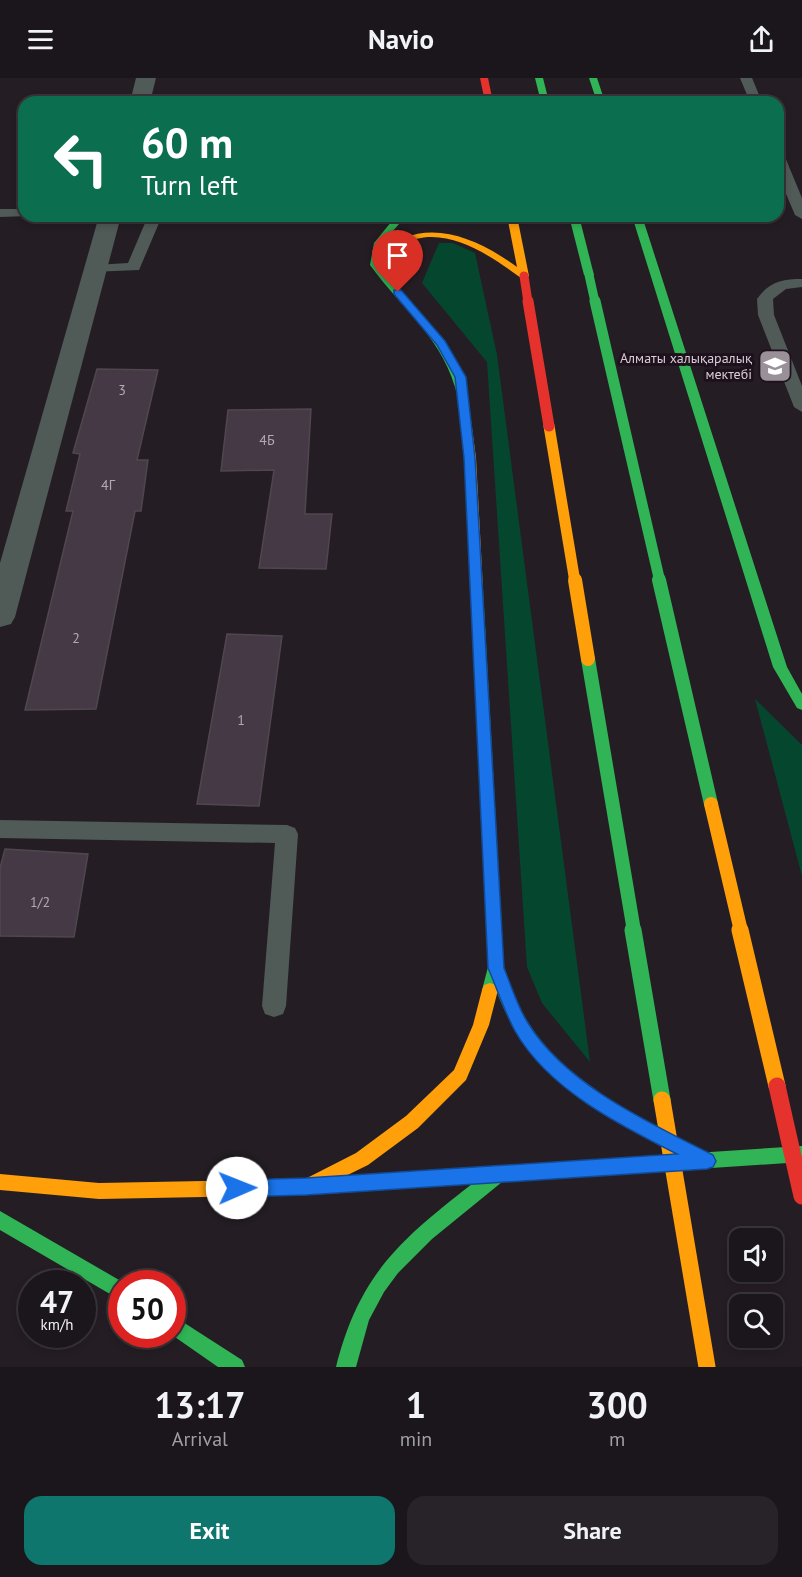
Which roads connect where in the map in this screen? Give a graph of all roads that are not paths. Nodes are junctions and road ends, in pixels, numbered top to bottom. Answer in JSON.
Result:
{"nodes":[{"id":1,"x":146,"y":78,"type":"edge"},
{"id":2,"x":484,"y":78,"type":"edge"},
{"id":3,"x":539,"y":78,"type":"edge"},
{"id":4,"x":593,"y":78,"type":"edge"},
{"id":5,"x":746,"y":78,"type":"edge"},
{"id":6,"x":142,"y":96,"type":"edge"},
{"id":7,"x":488,"y":96,"type":"edge"},
{"id":8,"x":544,"y":96,"type":"edge"},
{"id":9,"x":599,"y":96,"type":"edge"},
{"id":10,"x":754,"y":96,"type":"edge"},
{"id":11,"x":784,"y":172,"type":"edge"},
{"id":12,"x":0,"y":213,"type":"edge"},
{"id":13,"x":18,"y":213,"type":"edge"},
{"id":14,"x":802,"y":215,"type":"edge"},
{"id":15,"x":108,"y":222,"type":"edge"},
{"id":16,"x":153,"y":222,"type":"edge"},
{"id":17,"x":395,"y":222,"type":"edge"},
{"id":18,"x":513,"y":222,"type":"edge"},
{"id":19,"x":576,"y":222,"type":"edge"},
{"id":20,"x":639,"y":222,"type":"edge"},
{"id":21,"x":375,"y":265,"type":"junction"},
{"id":22,"x":95,"y":269,"type":"junction"},
{"id":23,"x":524,"y":276,"type":"junction"},
{"id":24,"x":802,"y":283,"type":"edge"},
{"id":25,"x":802,"y":407,"type":"edge"},
{"id":26,"x":0,"y":617,"type":"edge"},
{"id":27,"x":802,"y":705,"type":"edge"},
{"id":28,"x":0,"y":829,"type":"edge"},
{"id":29,"x":496,"y":968,"type":"junction"},
{"id":30,"x":274,"y":1006,"type":"dead end"},
{"id":31,"x":802,"y":1154,"type":"edge"},
{"id":32,"x":707,"y":1161,"type":"junction"},
{"id":33,"x":499,"y":1174,"type":"junction"},
{"id":34,"x":0,"y":1182,"type":"edge"},
{"id":35,"x":306,"y":1187,"type":"junction"},
{"id":36,"x":802,"y":1196,"type":"edge"},
{"id":37,"x":0,"y":1220,"type":"edge"},
{"id":38,"x":108,"y":1284,"type":"edge"},
{"id":39,"x":186,"y":1334,"type":"edge"},
{"id":40,"x":235,"y":1367,"type":"edge"},
{"id":41,"x":346,"y":1367,"type":"edge"},
{"id":42,"x":707,"y":1367,"type":"edge"}],
"edges":[{"from":1,"to":6,"type":"street"},
{"from":2,"to":7,"type":"main road"},
{"from":3,"to":8,"type":"main road"},
{"from":4,"to":9,"type":"main road"},
{"from":5,"to":10,"type":"lane"},
{"from":11,"to":14,"type":"lane"},
{"from":12,"to":13,"type":"lane"},
{"from":15,"to":22,"type":"street"},
{"from":16,"to":22,"type":"lane"},
{"from":17,"to":21,"type":"main road"},
{"from":18,"to":23,"type":"main road"},
{"from":19,"to":36,"type":"main road","bridge":true},
{"from":20,"to":27,"type":"main road"},
{"from":21,"to":23,"type":"main road"},
{"from":21,"to":29,"type":"main road"},
{"from":22,"to":26,"type":"street"},
{"from":23,"to":42,"type":"main road","bridge":true},
{"from":24,"to":25,"type":"lane"},
{"from":28,"to":30,"type":"lane"},
{"from":29,"to":32,"type":"main road"},
{"from":29,"to":35,"type":"main road"},
{"from":31,"to":32,"type":"main road"},
{"from":32,"to":33,"type":"main road"},
{"from":33,"to":35,"type":"main road"},
{"from":33,"to":41,"type":"main road"},
{"from":34,"to":35,"type":"main road"},
{"from":37,"to":38,"type":"main road"},
{"from":39,"to":40,"type":"main road"}]}
